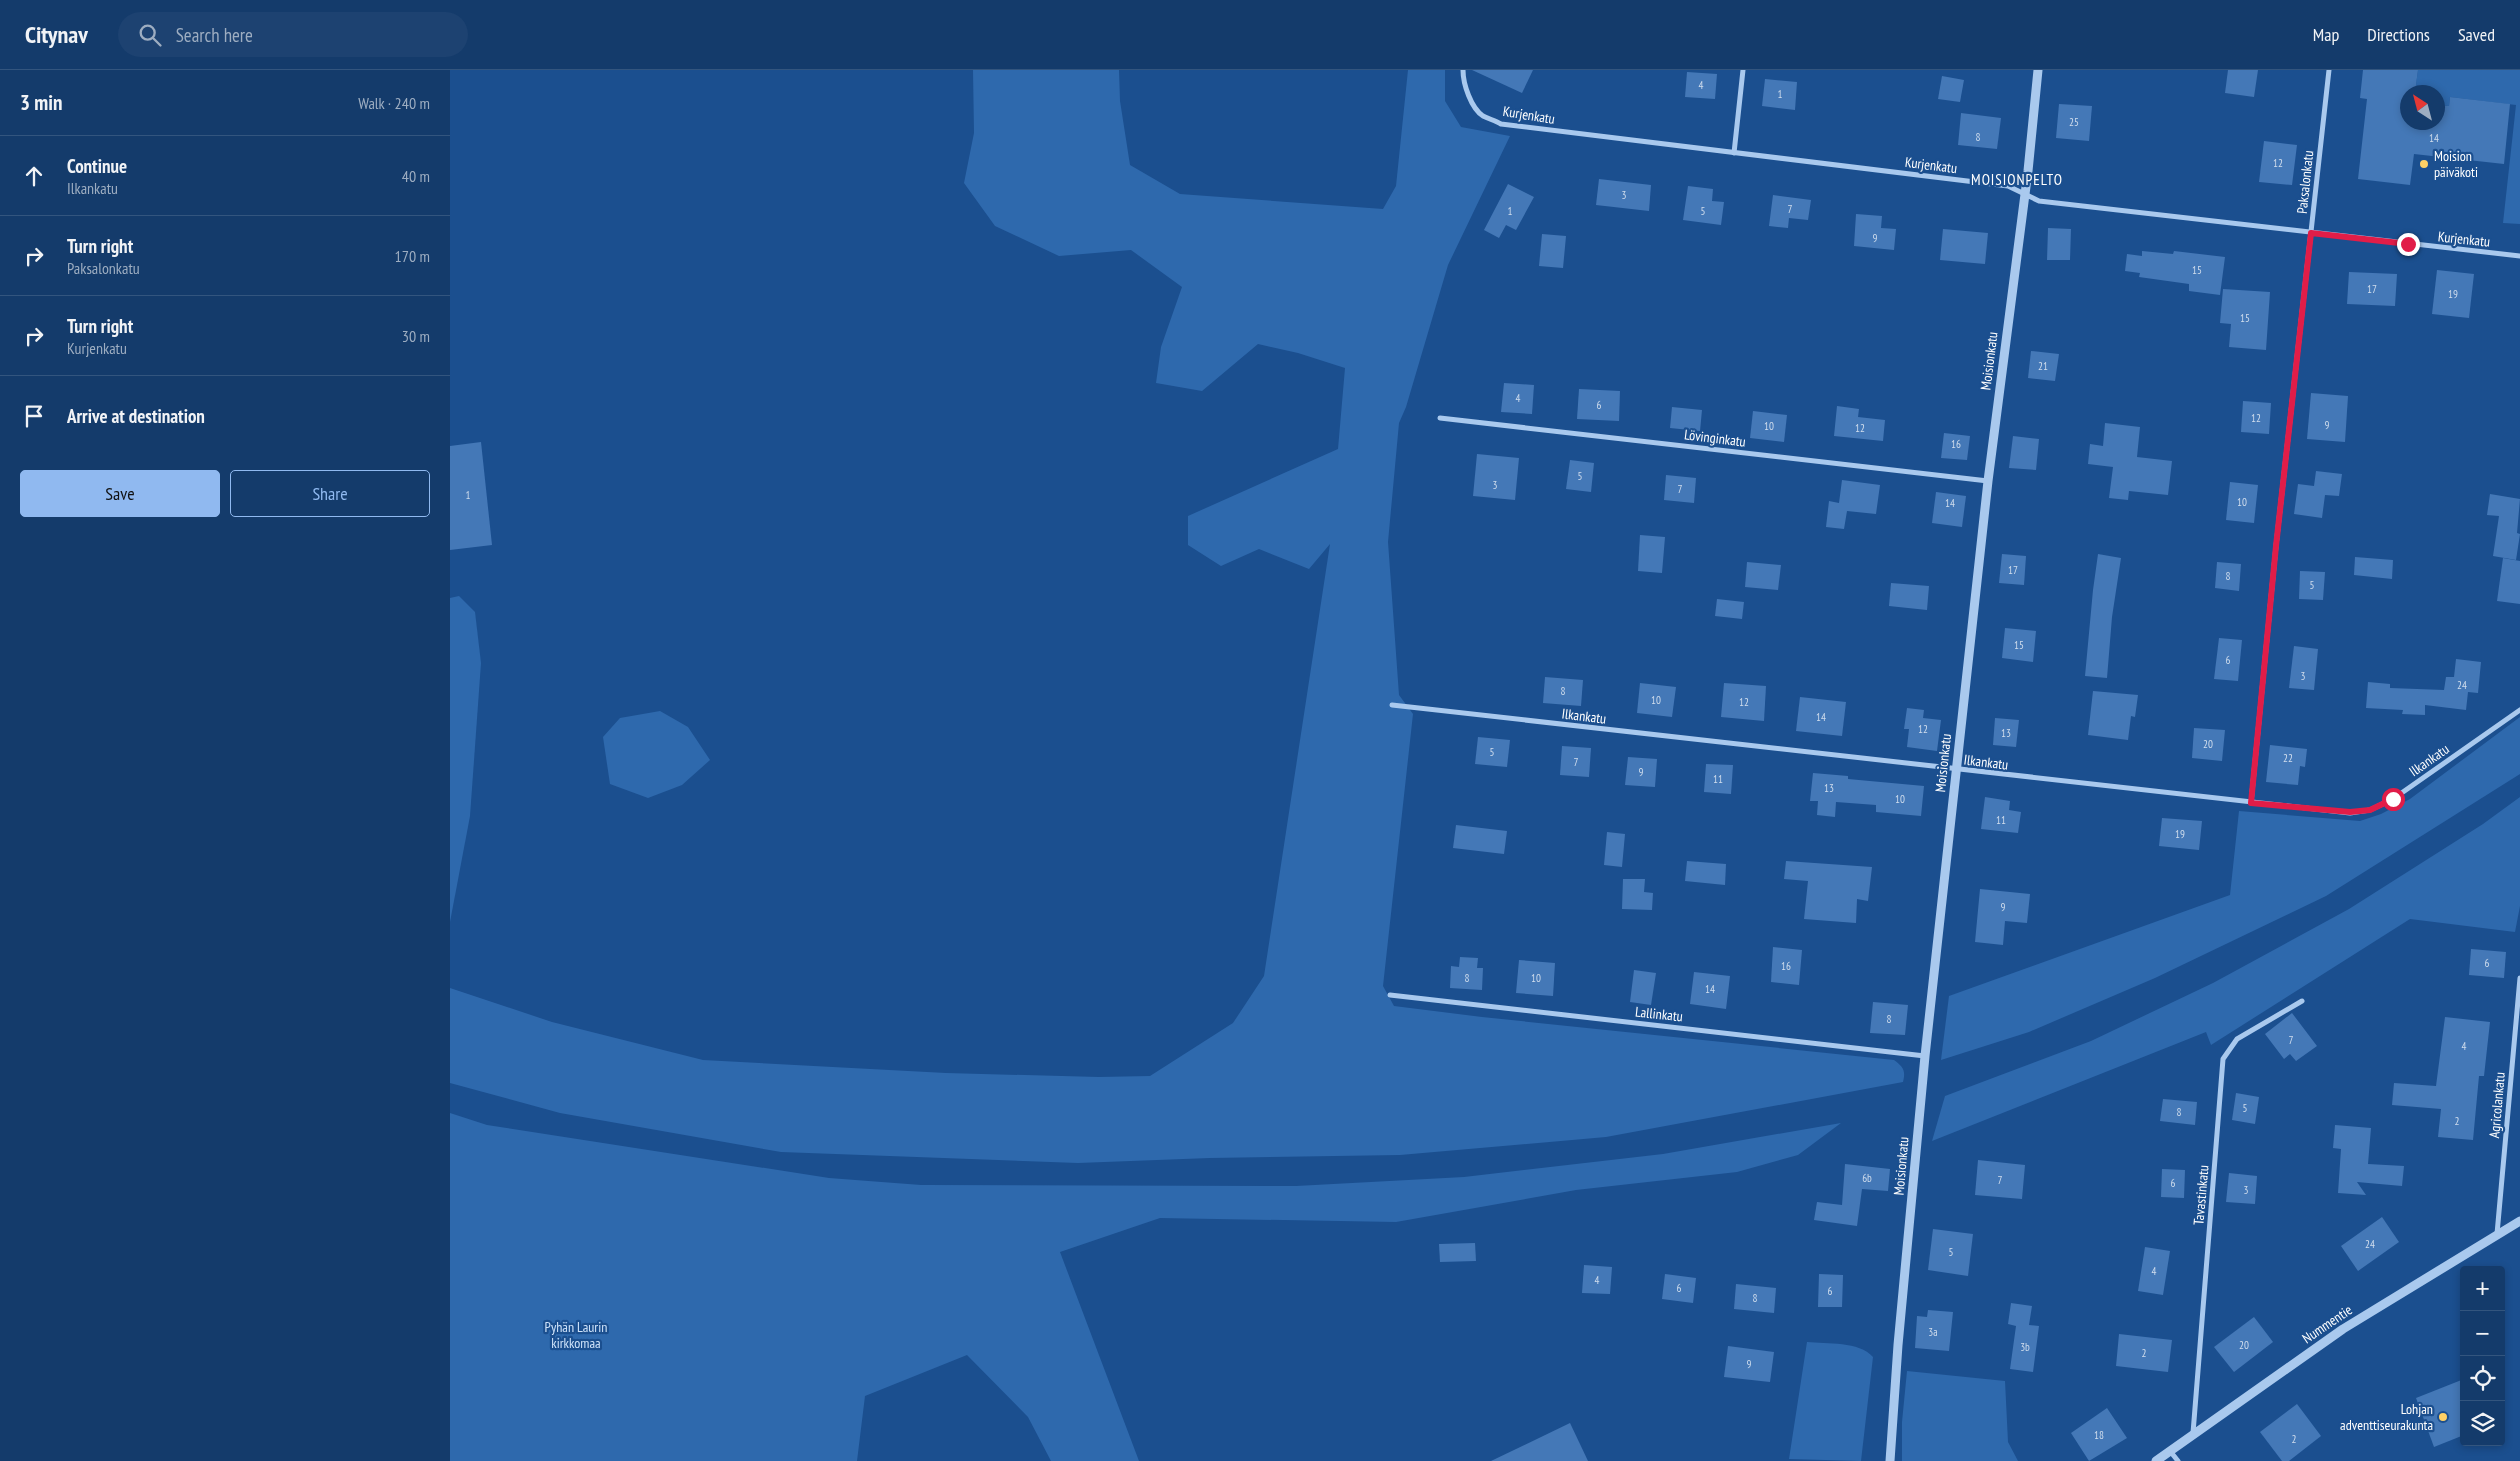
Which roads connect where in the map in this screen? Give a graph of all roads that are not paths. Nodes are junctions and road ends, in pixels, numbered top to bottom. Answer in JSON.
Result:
{"nodes":[{"id":1,"x":1463,"y":70,"type":"edge"},
{"id":2,"x":1743,"y":70,"type":"edge"},
{"id":3,"x":2038,"y":70,"type":"edge"},
{"id":4,"x":2328,"y":70,"type":"edge"},
{"id":5,"x":1734,"y":153,"type":"junction"},
{"id":6,"x":2024,"y":196,"type":"junction"},
{"id":7,"x":2311,"y":233,"type":"junction"},
{"id":8,"x":2520,"y":256,"type":"edge"},
{"id":9,"x":1440,"y":418,"type":"dead end"},
{"id":10,"x":1988,"y":481,"type":"junction"},
{"id":11,"x":1392,"y":704,"type":"dead end"},
{"id":12,"x":2520,"y":710,"type":"edge"},
{"id":13,"x":1956,"y":770,"type":"junction"},
{"id":14,"x":2251,"y":803,"type":"junction"},
{"id":15,"x":2520,"y":978,"type":"edge"},
{"id":16,"x":1390,"y":996,"type":"dead end"},
{"id":17,"x":2302,"y":1001,"type":"dead end"},
{"id":18,"x":1925,"y":1056,"type":"junction"},
{"id":19,"x":2520,"y":1221,"type":"edge"},
{"id":20,"x":2497,"y":1234,"type":"junction"},
{"id":21,"x":2193,"y":1433,"type":"junction"},
{"id":22,"x":2170,"y":1451,"type":"junction"},
{"id":23,"x":1890,"y":1461,"type":"edge"},
{"id":24,"x":2156,"y":1461,"type":"edge"},
{"id":25,"x":2178,"y":1461,"type":"edge"}],
"edges":[{"from":1,"to":5,"type":"street","name":"Kurjenkatu"},
{"from":2,"to":5,"type":"street"},
{"from":3,"to":6,"type":"street","name":"Moisionkatu"},
{"from":4,"to":7,"type":"street","name":"Paksalonkatu"},
{"from":5,"to":6,"type":"street","name":"Kurjenkatu"},
{"from":6,"to":7,"type":"street","name":"Kurjenkatu"},
{"from":6,"to":10,"type":"street","name":"Moisionkatu"},
{"from":7,"to":8,"type":"street","name":"Kurjenkatu"},
{"from":7,"to":14,"type":"street","name":"Paksalonkatu"},
{"from":9,"to":10,"type":"street","name":"Lövinginkatu"},
{"from":10,"to":13,"type":"street","name":"Moisionkatu"},
{"from":11,"to":13,"type":"street","name":"Ilkankatu"},
{"from":12,"to":14,"type":"street","name":"Ilkankatu"},
{"from":13,"to":14,"type":"street","name":"Ilkankatu"},
{"from":13,"to":18,"type":"street","name":"Moisionkatu"},
{"from":15,"to":20,"type":"street","name":"Agricolankatu"},
{"from":16,"to":18,"type":"street","name":"Lallinkatu"},
{"from":17,"to":21,"type":"street","name":"Tavastinkatu"},
{"from":18,"to":23,"type":"street","name":"Moisionkatu"},
{"from":19,"to":20,"type":"street","name":"Nummentie"},
{"from":20,"to":21,"type":"street","name":"Nummentie"},
{"from":21,"to":22,"type":"street","name":"Nummentie"},
{"from":22,"to":24,"type":"street","name":"Nummentie"},
{"from":22,"to":25,"type":"street"}]}
